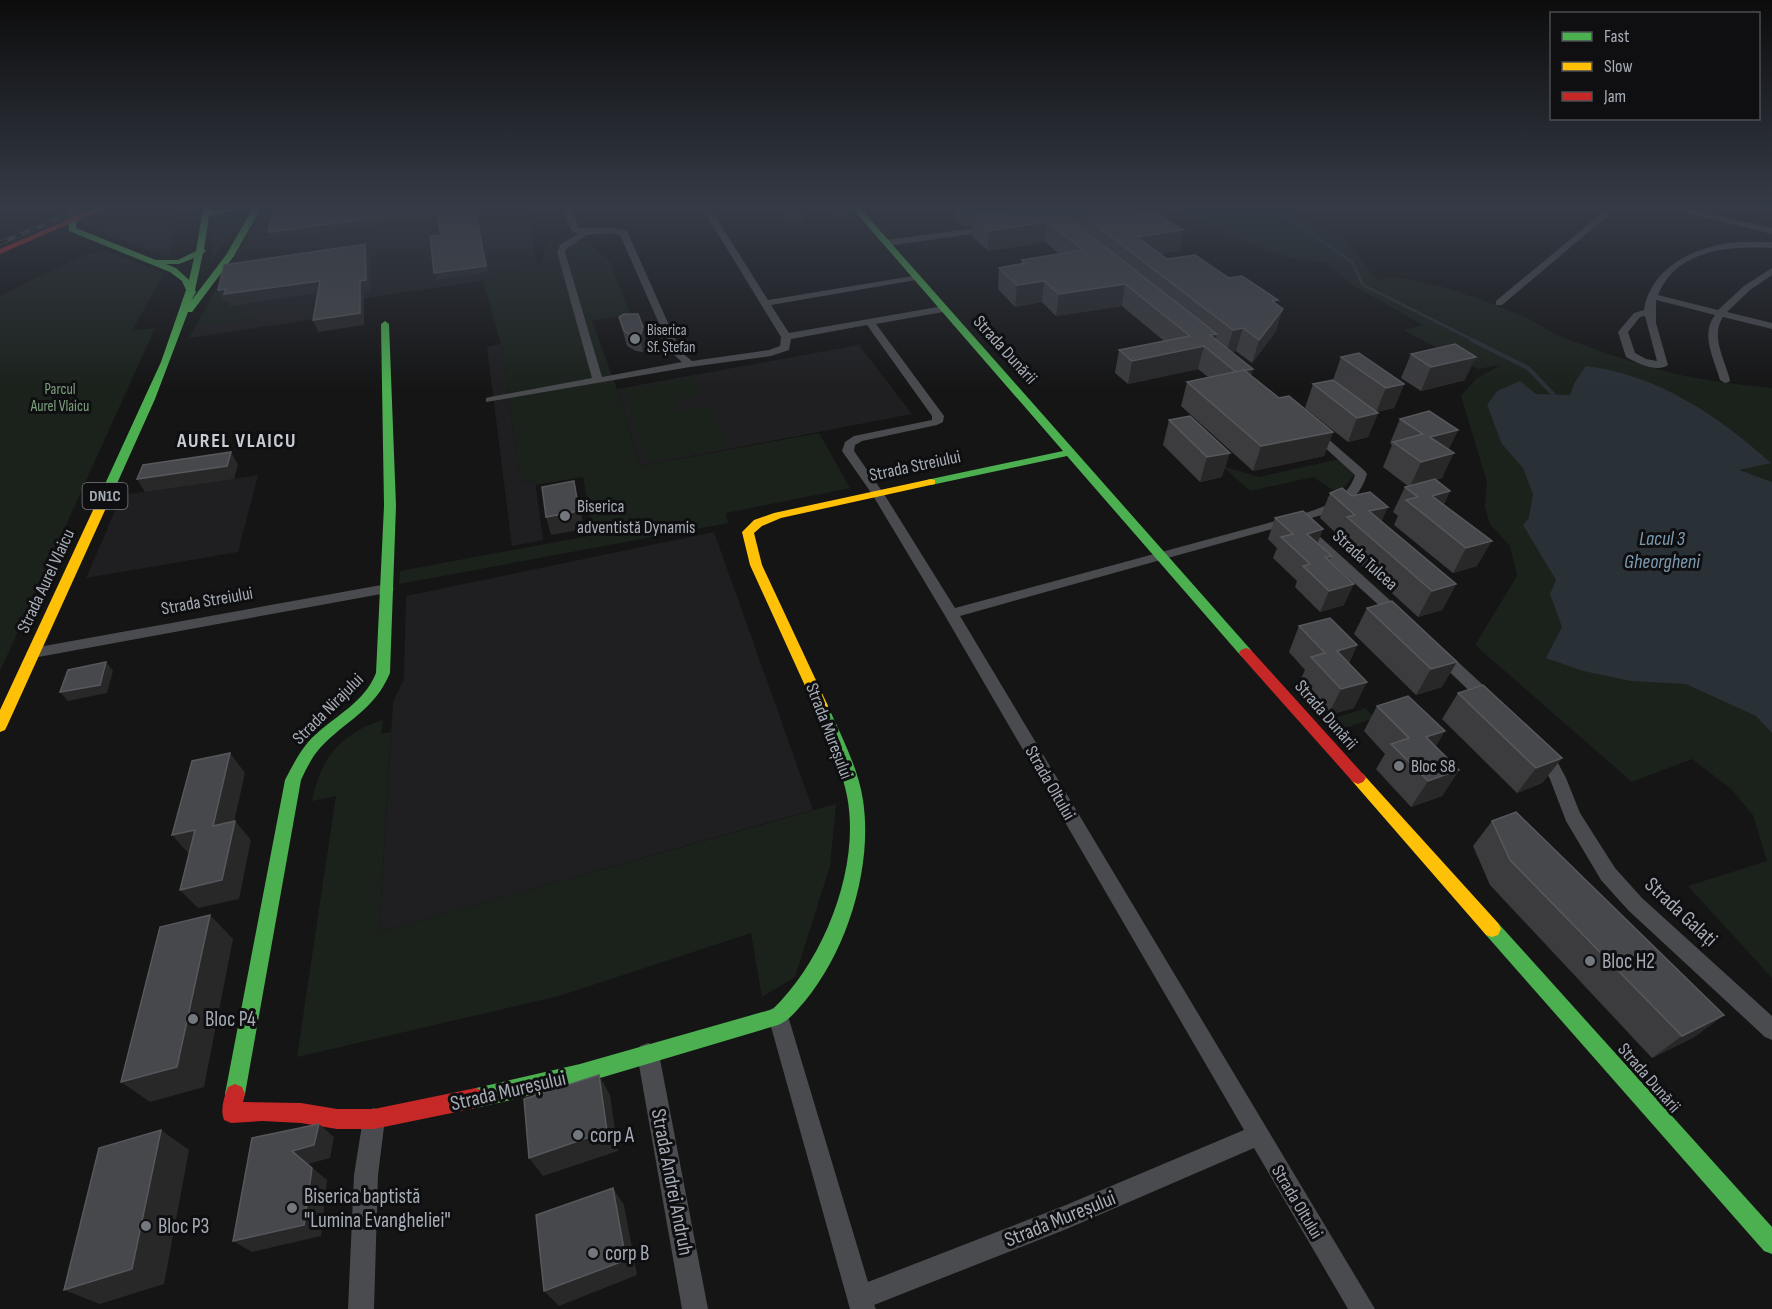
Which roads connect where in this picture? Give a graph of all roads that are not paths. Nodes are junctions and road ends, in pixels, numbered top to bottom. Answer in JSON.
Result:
{"nodes":[{"id":1,"x":170,"y":269,"type":"edge"},
{"id":2,"x":198,"y":269,"type":"edge"},
{"id":3,"x":220,"y":269,"type":"edge"},
{"id":4,"x":566,"y":269,"type":"edge"},
{"id":5,"x":640,"y":269,"type":"edge"},
{"id":6,"x":743,"y":269,"type":"edge"},
{"id":7,"x":909,"y":269,"type":"edge"},
{"id":8,"x":1540,"y":269,"type":"edge"},
{"id":9,"x":1674,"y":269,"type":"edge"},
{"id":10,"x":1772,"y":271,"type":"edge"},
{"id":11,"x":916,"y":277,"type":"junction"},
{"id":12,"x":192,"y":292,"type":"junction"},
{"id":13,"x":1651,"y":296,"type":"junction"},
{"id":14,"x":764,"y":303,"type":"junction"},
{"id":15,"x":1499,"y":303,"type":"dead end"},
{"id":16,"x":943,"y":309,"type":"junction"},
{"id":17,"x":1648,"y":312,"type":"junction"},
{"id":18,"x":1720,"y":314,"type":"junction"},
{"id":19,"x":182,"y":320,"type":"junction"},
{"id":20,"x":869,"y":321,"type":"junction"},
{"id":21,"x":386,"y":324,"type":"dead end"},
{"id":22,"x":1772,"y":326,"type":"edge"},
{"id":23,"x":786,"y":337,"type":"junction"},
{"id":24,"x":690,"y":364,"type":"junction"},
{"id":25,"x":1725,"y":380,"type":"dead end"},
{"id":26,"x":598,"y":381,"type":"junction"},
{"id":27,"x":490,"y":400,"type":"dead end"},
{"id":28,"x":1310,"y":429,"type":"edge"},
{"id":29,"x":1072,"y":452,"type":"junction"},
{"id":30,"x":878,"y":494,"type":"junction"},
{"id":31,"x":767,"y":519,"type":"joint"},
{"id":32,"x":1293,"y":520,"type":"junction"},
{"id":33,"x":1161,"y":556,"type":"junction"},
{"id":34,"x":387,"y":589,"type":"junction"},
{"id":35,"x":951,"y":614,"type":"junction"},
{"id":36,"x":1406,"y":623,"type":"edge"},
{"id":37,"x":1428,"y":643,"type":"edge"},
{"id":38,"x":33,"y":653,"type":"junction"},
{"id":39,"x":1499,"y":709,"type":"edge"},
{"id":40,"x":0,"y":726,"type":"edge"},
{"id":41,"x":1530,"y":739,"type":"edge"},
{"id":42,"x":778,"y":1016,"type":"junction"},
{"id":43,"x":1772,"y":1030,"type":"edge"},
{"id":44,"x":648,"y":1054,"type":"junction"},
{"id":45,"x":231,"y":1113,"type":"joint"},
{"id":46,"x":374,"y":1119,"type":"junction"},
{"id":47,"x":1258,"y":1135,"type":"junction"},
{"id":48,"x":1772,"y":1243,"type":"edge"},
{"id":49,"x":862,"y":1304,"type":"edge"},
{"id":50,"x":361,"y":1309,"type":"edge"},
{"id":51,"x":695,"y":1309,"type":"edge"},
{"id":52,"x":1362,"y":1309,"type":"edge"}],
"edges":[{"from":1,"to":12,"type":"street"},
{"from":2,"to":12,"type":"street","number":"DN1C"},
{"from":3,"to":19,"type":"street","name":"Strada Aurel Vlaicu"},
{"from":4,"to":26,"type":"street"},
{"from":5,"to":24,"type":"street"},
{"from":6,"to":14,"type":"street"},
{"from":7,"to":11,"type":"street","name":"Strada Dunării"},
{"from":8,"to":15,"type":"street"},
{"from":9,"to":13,"type":"street"},
{"from":10,"to":18,"type":"street"},
{"from":11,"to":14,"type":"street"},
{"from":11,"to":16,"type":"street","name":"Strada Dunării"},
{"from":12,"to":19,"type":"street","name":"Strada Aurel Vlaicu","number":"DN1C"},
{"from":13,"to":17,"type":"street"},
{"from":13,"to":18,"type":"street"},
{"from":14,"to":23,"type":"street"},
{"from":16,"to":20,"type":"street"},
{"from":16,"to":29,"type":"street","name":"Strada Dunării"},
{"from":17,"to":17,"type":"street"},
{"from":18,"to":22,"type":"street"},
{"from":18,"to":25,"type":"street"},
{"from":19,"to":38,"type":"street","name":"Strada Aurel Vlaicu","number":"DN1C"},
{"from":20,"to":23,"type":"street"},
{"from":20,"to":30,"type":"street","name":"Strada Oltului"},
{"from":21,"to":34,"type":"street","name":"Strada Nirajului"},
{"from":23,"to":24,"type":"street"},
{"from":24,"to":26,"type":"street"},
{"from":26,"to":27,"type":"street"},
{"from":28,"to":32,"type":"street","name":"Strada Tulcea"},
{"from":29,"to":30,"type":"street","name":"Strada Streiului"},
{"from":29,"to":33,"type":"street","name":"Strada Dunării"},
{"from":30,"to":31,"type":"street","name":"Strada Streiului"},
{"from":30,"to":35,"type":"street","name":"Strada Oltului"},
{"from":31,"to":42,"type":"street","name":"Strada Mureșului"},
{"from":32,"to":33,"type":"street","name":"Strada Tulcea"},
{"from":32,"to":36,"type":"street","name":"Strada Tulcea"},
{"from":33,"to":35,"type":"street","name":"Strada Tulcea"},
{"from":33,"to":48,"type":"street","name":"Strada Dunării"},
{"from":34,"to":38,"type":"street","name":"Strada Streiului"},
{"from":34,"to":45,"type":"street","name":"Strada Nirajului"},
{"from":35,"to":47,"type":"street","name":"Strada Oltului"},
{"from":37,"to":39,"type":"street"},
{"from":38,"to":40,"type":"street","name":"Strada Aurel Vlaicu","number":"DN1C"},
{"from":41,"to":43,"type":"street","name":"Strada Galați"},
{"from":42,"to":44,"type":"street","name":"Strada Mureșului"},
{"from":42,"to":49,"type":"street","name":"Strada Mureșului"},
{"from":44,"to":46,"type":"street","name":"Strada Mureșului"},
{"from":44,"to":51,"type":"street","name":"Strada Andrei Andruh"},
{"from":45,"to":46,"type":"street","name":"Strada Mureșului"},
{"from":46,"to":50,"type":"street"},
{"from":47,"to":49,"type":"street","name":"Strada Mureșului"},
{"from":47,"to":52,"type":"street","name":"Strada Oltului"}]}
